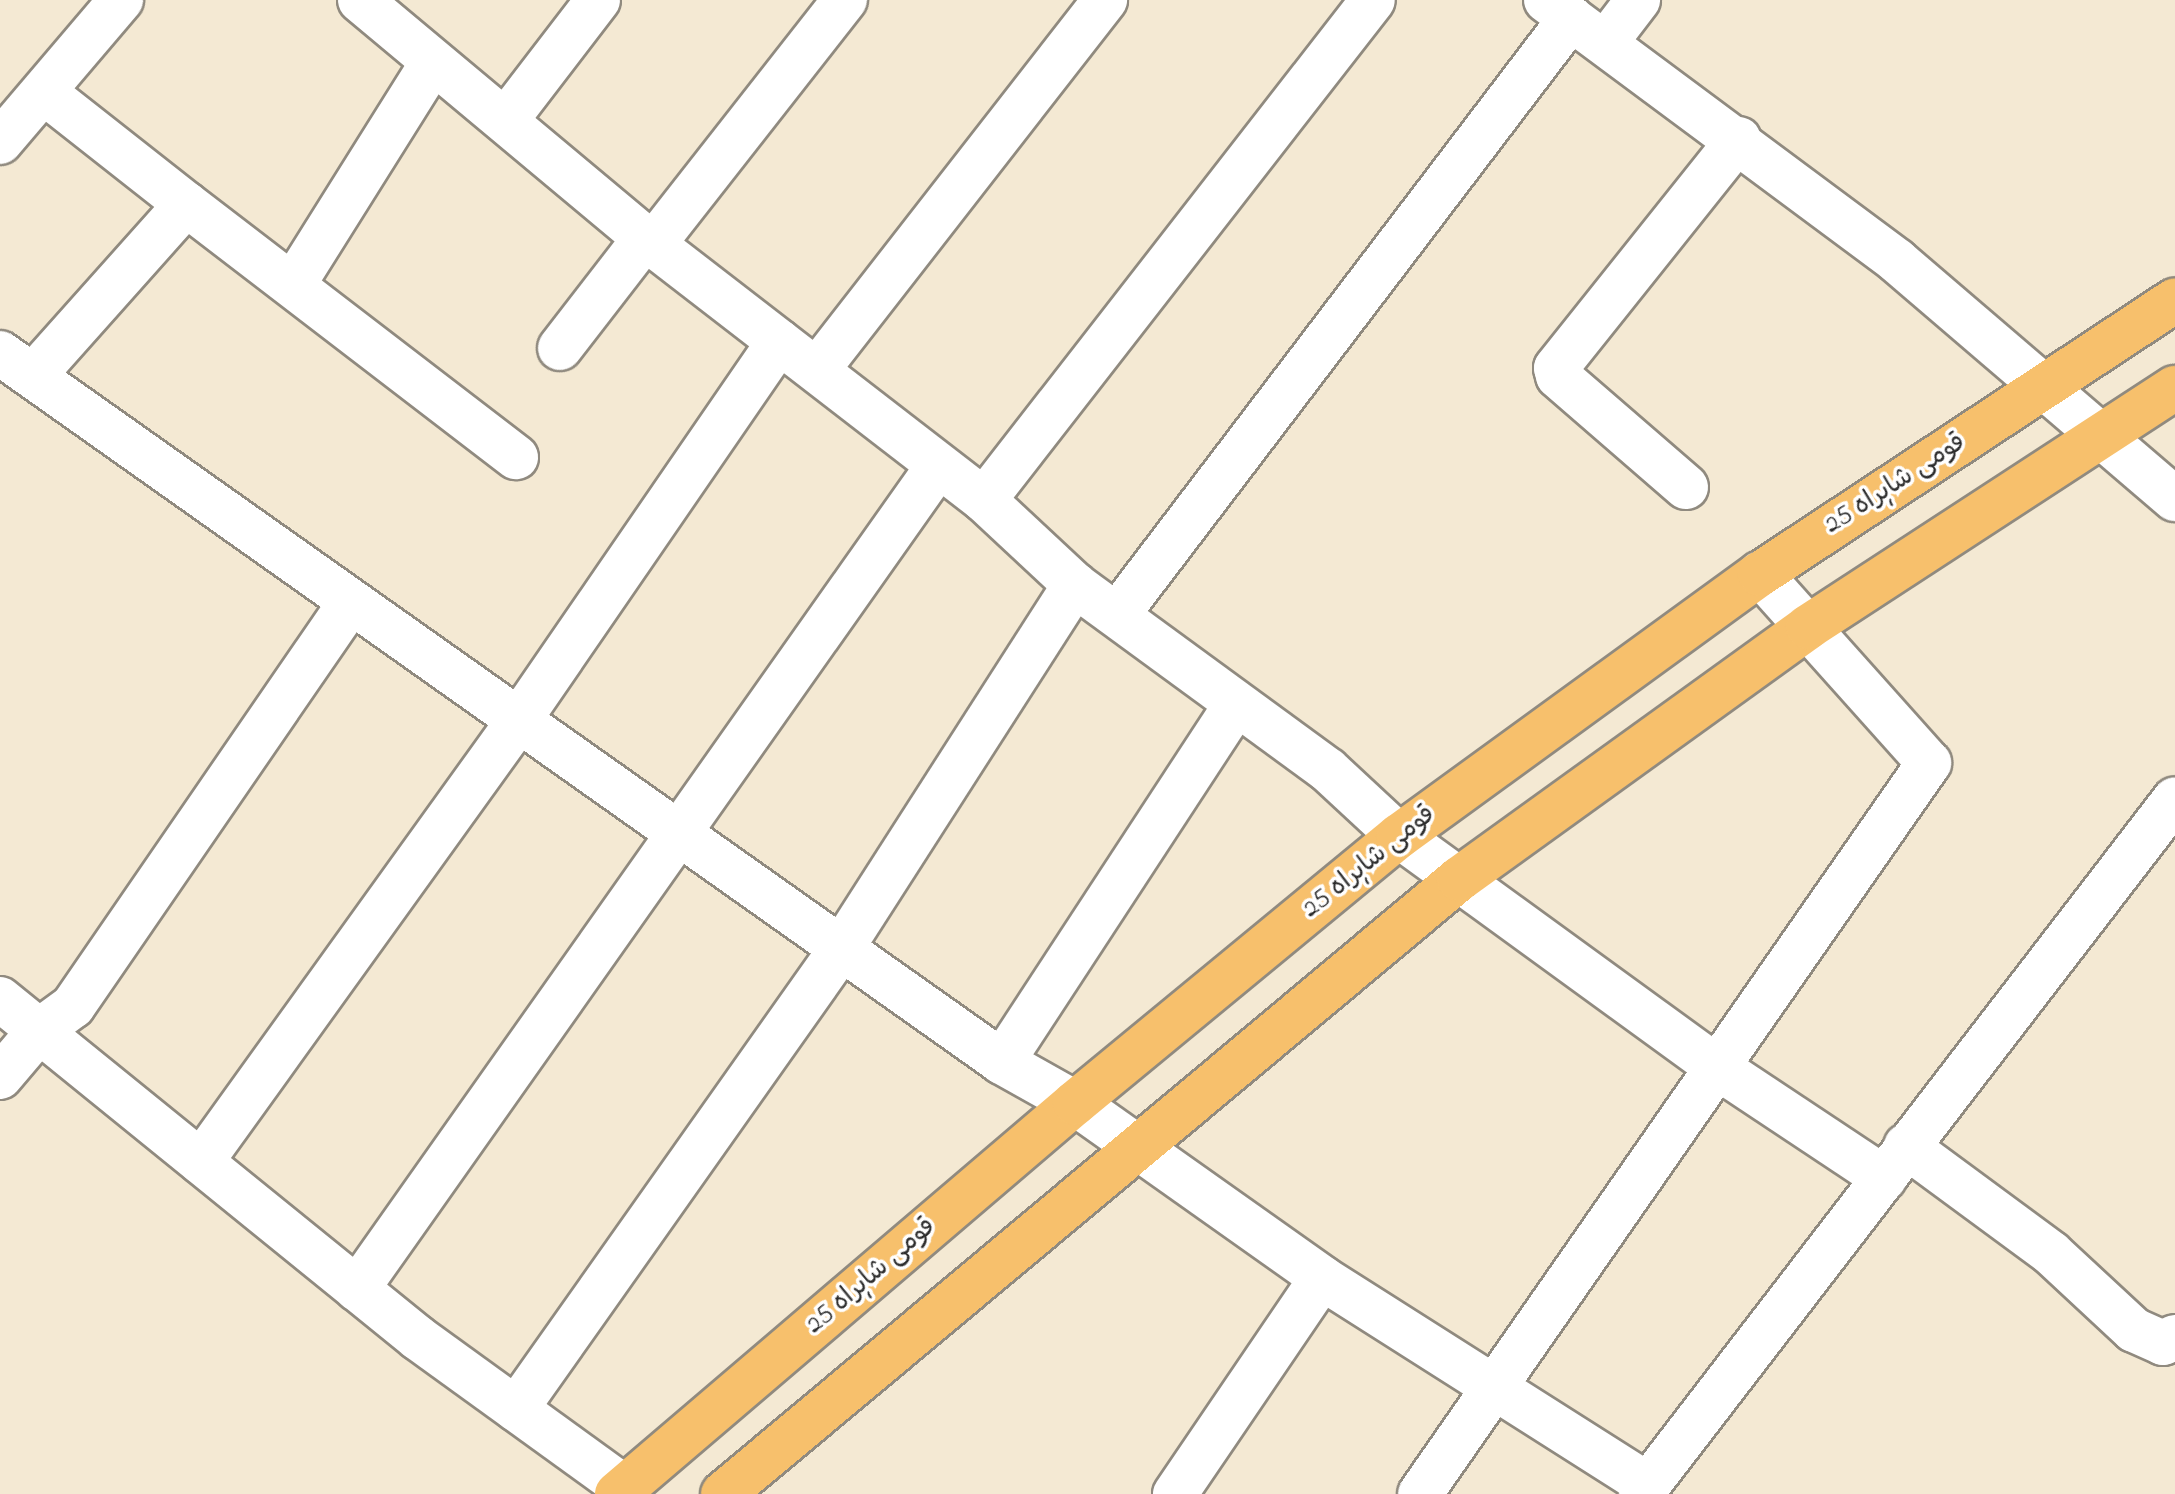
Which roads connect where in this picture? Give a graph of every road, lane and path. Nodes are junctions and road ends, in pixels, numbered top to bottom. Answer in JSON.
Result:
{"nodes":[{"id":1,"x":121,"y":0,"type":"edge"},
{"id":2,"x":360,"y":0,"type":"edge"},
{"id":3,"x":598,"y":0,"type":"edge"},
{"id":4,"x":845,"y":0,"type":"edge"},
{"id":5,"x":1105,"y":0,"type":"edge"},
{"id":6,"x":1373,"y":0,"type":"edge"},
{"id":7,"x":1638,"y":0,"type":"edge"},
{"id":8,"x":1575,"y":20,"type":"edge"},
{"id":9,"x":432,"y":63,"type":"junction"},
{"id":10,"x":45,"y":93,"type":"junction"},
{"id":11,"x":506,"y":120,"type":"junction"},
{"id":12,"x":1739,"y":139,"type":"junction"},
{"id":13,"x":0,"y":142,"type":"edge"},
{"id":14,"x":186,"y":204,"type":"junction"},
{"id":15,"x":650,"y":240,"type":"junction"},
{"id":16,"x":293,"y":285,"type":"junction"},
{"id":17,"x":2175,"y":300,"type":"edge"},
{"id":18,"x":779,"y":342,"type":"junction"},
{"id":19,"x":560,"y":348,"type":"dead end"},
{"id":20,"x":16,"y":364,"type":"edge"},
{"id":21,"x":817,"y":370,"type":"junction"},
{"id":22,"x":2047,"y":385,"type":"junction"},
{"id":23,"x":2175,"y":388,"type":"edge"},
{"id":24,"x":2101,"y":433,"type":"junction"},
{"id":25,"x":516,"y":457,"type":"dead end"},
{"id":26,"x":938,"y":466,"type":"junction"},
{"id":27,"x":1686,"y":487,"type":"dead end"},
{"id":28,"x":2175,"y":499,"type":"edge"},
{"id":29,"x":984,"y":500,"type":"junction"},
{"id":30,"x":1760,"y":574,"type":"junction"},
{"id":31,"x":1075,"y":585,"type":"junction"},
{"id":32,"x":351,"y":602,"type":"junction"},
{"id":33,"x":1117,"y":615,"type":"junction"},
{"id":34,"x":1808,"y":627,"type":"junction"},
{"id":35,"x":1235,"y":706,"type":"junction"},
{"id":36,"x":519,"y":720,"type":"junction"},
{"id":37,"x":2175,"y":799,"type":"edge"},
{"id":38,"x":680,"y":834,"type":"junction"},
{"id":39,"x":1399,"y":836,"type":"junction"},
{"id":40,"x":1459,"y":879,"type":"junction"},
{"id":41,"x":841,"y":949,"type":"junction"},
{"id":42,"x":0,"y":999,"type":"edge"},
{"id":43,"x":39,"y":1031,"type":"junction"},
{"id":44,"x":1002,"y":1062,"type":"junction"},
{"id":45,"x":1717,"y":1067,"type":"junction"},
{"id":46,"x":0,"y":1077,"type":"edge"},
{"id":47,"x":1075,"y":1103,"type":"junction"},
{"id":48,"x":1138,"y":1148,"type":"junction"},
{"id":49,"x":201,"y":1162,"type":"junction"},
{"id":50,"x":1895,"y":1162,"type":"junction"},
{"id":51,"x":1322,"y":1278,"type":"junction"},
{"id":52,"x":357,"y":1289,"type":"junction"},
{"id":53,"x":2175,"y":1337,"type":"edge"},
{"id":54,"x":1493,"y":1389,"type":"junction"},
{"id":55,"x":516,"y":1409,"type":"junction"},
{"id":56,"x":1644,"y":1489,"type":"edge"},
{"id":57,"x":621,"y":1491,"type":"edge"},
{"id":58,"x":723,"y":1494,"type":"edge"},
{"id":59,"x":1175,"y":1494,"type":"edge"},
{"id":60,"x":1420,"y":1494,"type":"edge"}],
"edges":[{"from":1,"to":10,"type":"street"},
{"from":2,"to":9,"type":"street"},
{"from":3,"to":11,"type":"street"},
{"from":4,"to":15,"type":"street"},
{"from":5,"to":21,"type":"street"},
{"from":6,"to":29,"type":"street"},
{"from":7,"to":8,"type":"street"},
{"from":8,"to":12,"type":"street"},
{"from":8,"to":33,"type":"street"},
{"from":9,"to":11,"type":"street"},
{"from":9,"to":16,"type":"street"},
{"from":10,"to":13,"type":"street"},
{"from":10,"to":14,"type":"street"},
{"from":11,"to":15,"type":"street"},
{"from":12,"to":22,"type":"street"},
{"from":12,"to":27,"type":"street"},
{"from":14,"to":16,"type":"street"},
{"from":14,"to":20,"type":"street"},
{"from":15,"to":18,"type":"street"},
{"from":15,"to":19,"type":"street"},
{"from":16,"to":25,"type":"street"},
{"from":17,"to":22,"type":"highway","name":"قومی شاہراہ 25"},
{"from":18,"to":21,"type":"street"},
{"from":18,"to":36,"type":"street"},
{"from":20,"to":32,"type":"street"},
{"from":21,"to":26,"type":"street"},
{"from":22,"to":24,"type":"street"},
{"from":22,"to":30,"type":"highway","name":"قومی شاہراہ 25"},
{"from":23,"to":24,"type":"highway"},
{"from":24,"to":28,"type":"street"},
{"from":24,"to":34,"type":"highway"},
{"from":26,"to":29,"type":"street"},
{"from":26,"to":38,"type":"street"},
{"from":29,"to":31,"type":"street"},
{"from":30,"to":34,"type":"street"},
{"from":30,"to":39,"type":"highway","name":"قومی شاہراہ 25"},
{"from":31,"to":33,"type":"street"},
{"from":31,"to":41,"type":"street"},
{"from":32,"to":36,"type":"street"},
{"from":32,"to":43,"type":"street"},
{"from":33,"to":35,"type":"street"},
{"from":34,"to":40,"type":"highway"},
{"from":34,"to":45,"type":"street"},
{"from":35,"to":39,"type":"street"},
{"from":35,"to":44,"type":"street"},
{"from":36,"to":38,"type":"street"},
{"from":36,"to":49,"type":"street"},
{"from":37,"to":50,"type":"street"},
{"from":38,"to":41,"type":"street"},
{"from":38,"to":52,"type":"street"},
{"from":39,"to":40,"type":"street"},
{"from":39,"to":47,"type":"highway","name":"قومی شاہراہ 25"},
{"from":40,"to":45,"type":"street"},
{"from":40,"to":48,"type":"highway"},
{"from":41,"to":44,"type":"street"},
{"from":41,"to":55,"type":"street"},
{"from":42,"to":43,"type":"street"},
{"from":43,"to":46,"type":"street"},
{"from":43,"to":49,"type":"street"},
{"from":44,"to":47,"type":"street"},
{"from":45,"to":50,"type":"street"},
{"from":45,"to":54,"type":"street"},
{"from":47,"to":48,"type":"street"},
{"from":47,"to":57,"type":"highway","name":"قومی شاہراہ 25"},
{"from":48,"to":51,"type":"street"},
{"from":48,"to":58,"type":"highway"},
{"from":49,"to":52,"type":"street"},
{"from":50,"to":53,"type":"street"},
{"from":50,"to":56,"type":"street"},
{"from":51,"to":54,"type":"street"},
{"from":51,"to":59,"type":"street"},
{"from":52,"to":55,"type":"street"},
{"from":54,"to":56,"type":"street"},
{"from":54,"to":60,"type":"street"},
{"from":55,"to":57,"type":"street"}]}
